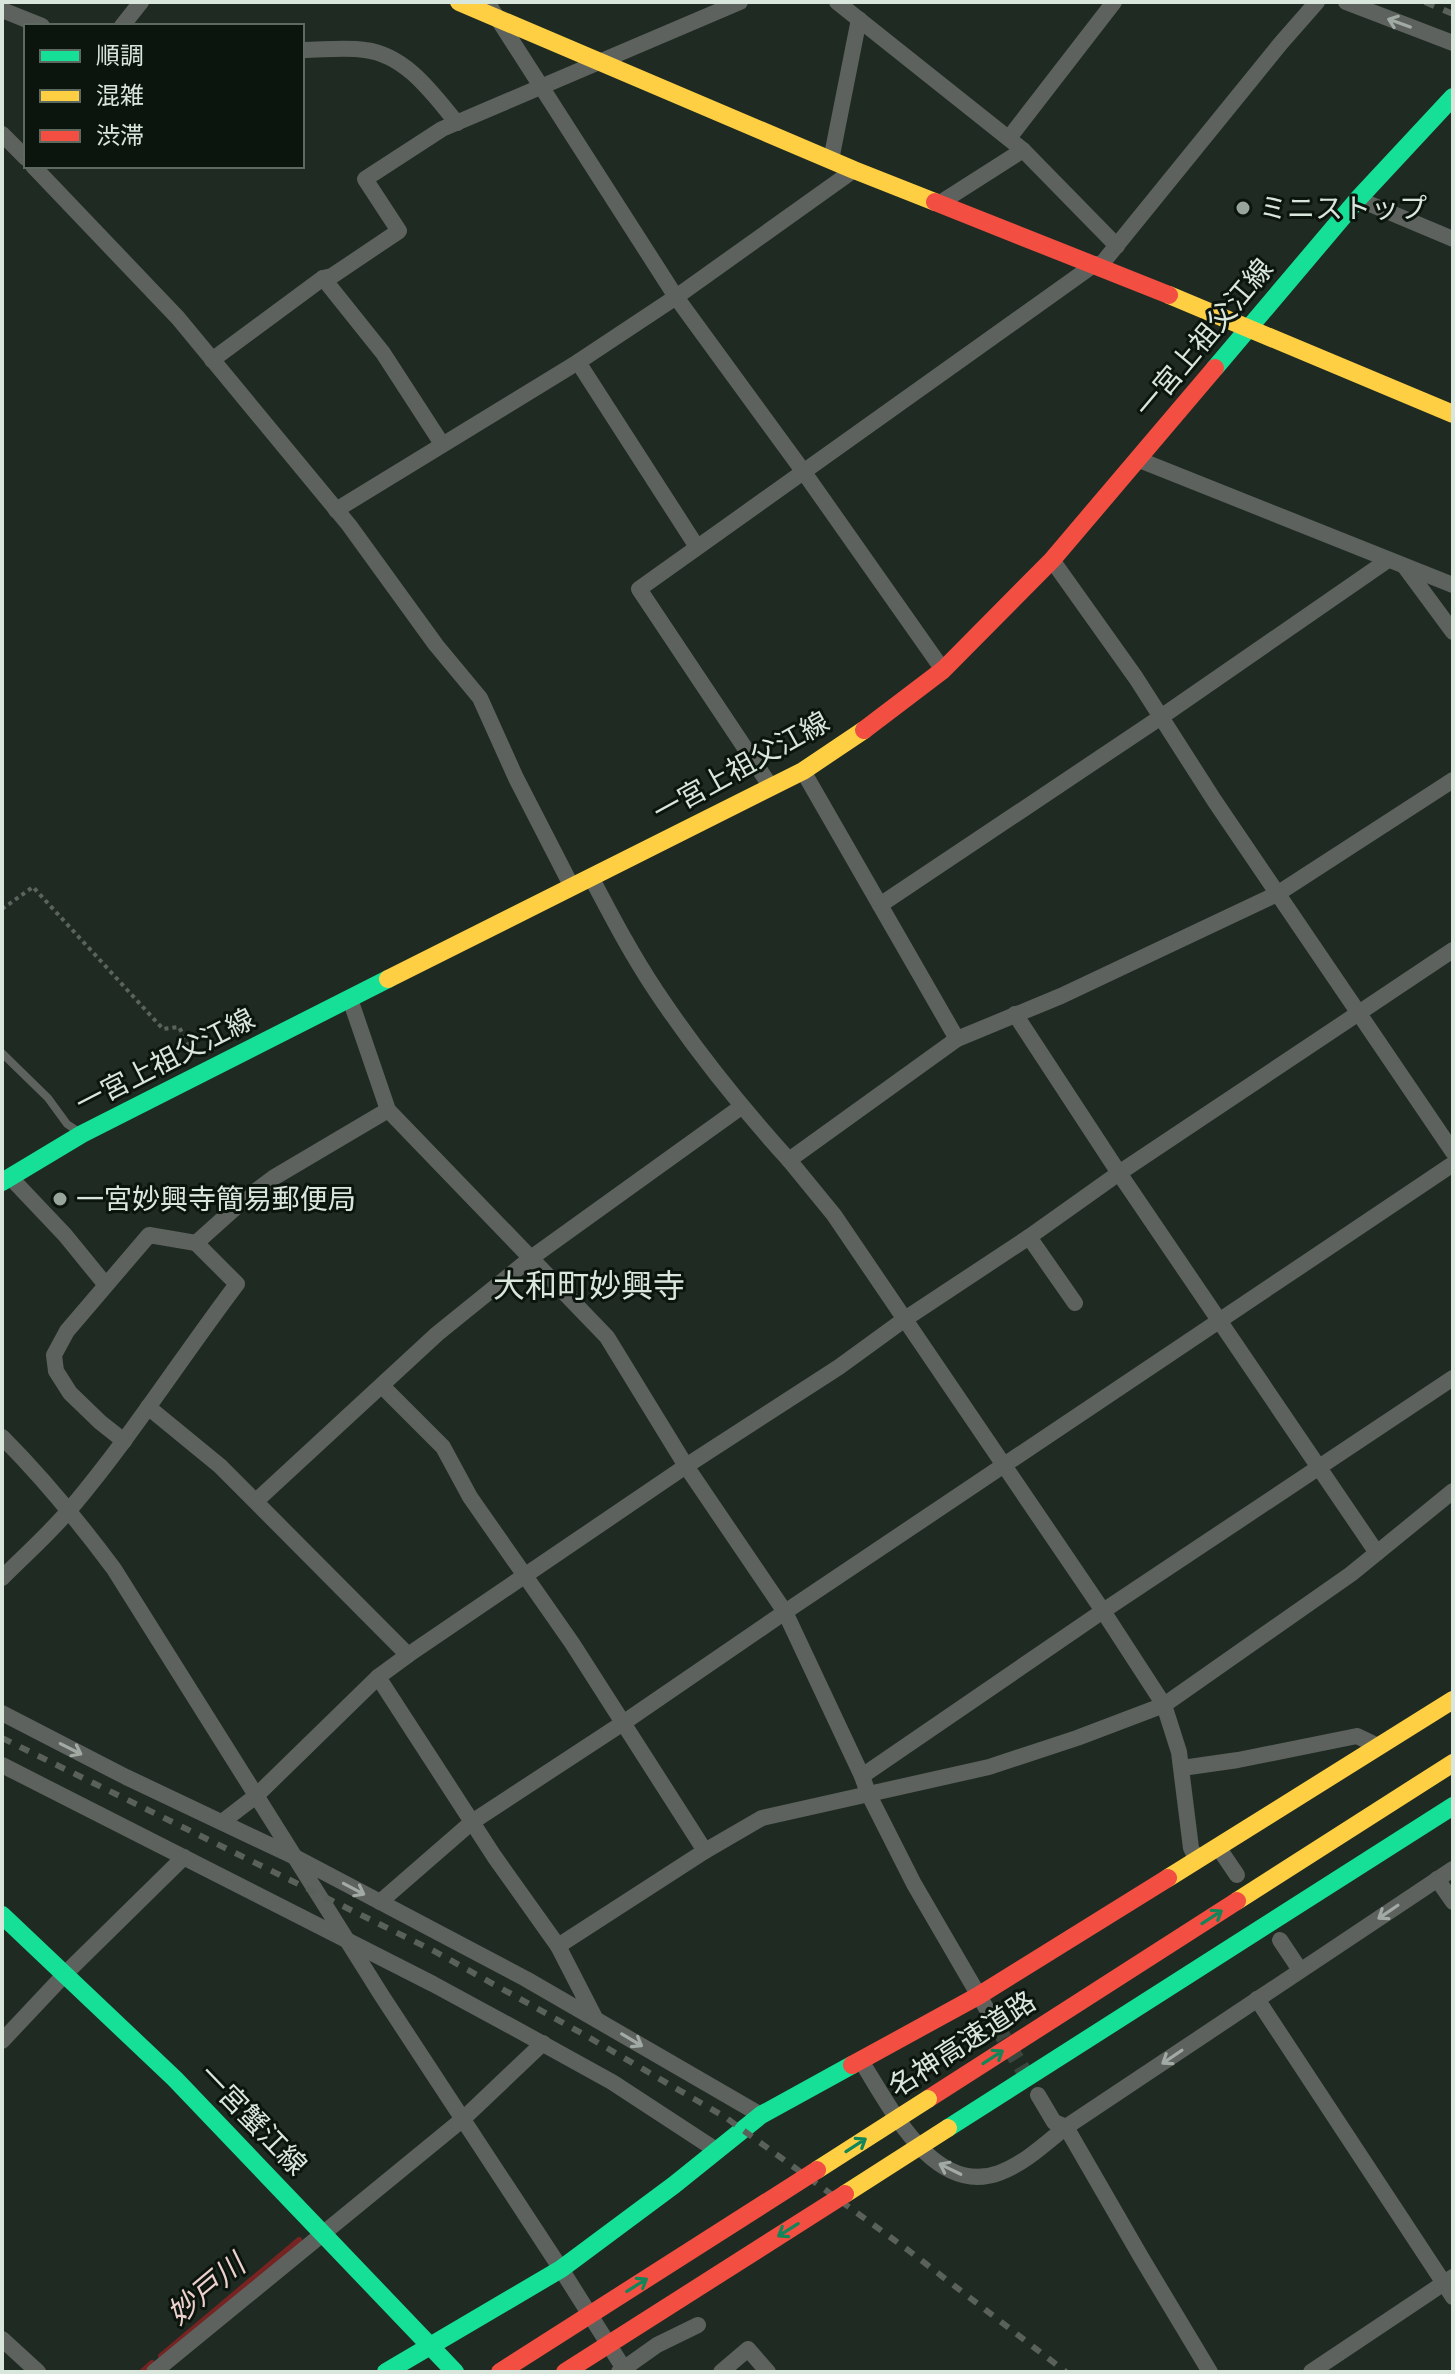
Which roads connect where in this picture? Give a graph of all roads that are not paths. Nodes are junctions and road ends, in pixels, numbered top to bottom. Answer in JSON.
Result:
{"nodes":[{"id":1,"x":141,"y":2,"type":"edge"},
{"id":2,"x":459,"y":2,"type":"edge"},
{"id":3,"x":740,"y":2,"type":"edge"},
{"id":4,"x":837,"y":2,"type":"edge"},
{"id":5,"x":1114,"y":2,"type":"edge"},
{"id":6,"x":1317,"y":2,"type":"edge"},
{"id":7,"x":1346,"y":2,"type":"edge"},
{"id":8,"x":491,"y":9,"type":"edge"},
{"id":9,"x":2,"y":10,"type":"edge"},
{"id":10,"x":859,"y":19,"type":"junction"},
{"id":11,"x":37,"y":24,"type":"edge"},
{"id":12,"x":124,"y":24,"type":"edge"},
{"id":13,"x":1453,"y":43,"type":"edge"},
{"id":14,"x":304,"y":50,"type":"edge"},
{"id":15,"x":601,"y":61,"type":"junction"},
{"id":16,"x":543,"y":87,"type":"junction"},
{"id":17,"x":1453,"y":97,"type":"edge"},
{"id":18,"x":457,"y":123,"type":"junction"},
{"id":19,"x":2,"y":134,"type":"edge"},
{"id":20,"x":1009,"y":138,"type":"junction"},
{"id":21,"x":1023,"y":150,"type":"junction"},
{"id":22,"x":24,"y":156,"type":"edge"},
{"id":23,"x":831,"y":160,"type":"junction"},
{"id":24,"x":35,"y":168,"type":"edge"},
{"id":25,"x":854,"y":170,"type":"junction"},
{"id":26,"x":1358,"y":199,"type":"junction"},
{"id":27,"x":940,"y":203,"type":"junction"},
{"id":28,"x":1453,"y":239,"type":"edge"},
{"id":29,"x":1117,"y":246,"type":"junction"},
{"id":30,"x":1098,"y":265,"type":"junction"},
{"id":31,"x":323,"y":278,"type":"junction"},
{"id":32,"x":676,"y":297,"type":"junction"},
{"id":33,"x":1249,"y":330,"type":"junction"},
{"id":34,"x":212,"y":360,"type":"junction"},
{"id":35,"x":578,"y":362,"type":"junction"},
{"id":36,"x":1453,"y":414,"type":"edge"},
{"id":37,"x":442,"y":444,"type":"junction"},
{"id":38,"x":1137,"y":459,"type":"junction"},
{"id":39,"x":803,"y":471,"type":"junction"},
{"id":40,"x":336,"y":510,"type":"junction"},
{"id":41,"x":697,"y":547,"type":"junction"},
{"id":42,"x":1052,"y":560,"type":"junction"},
{"id":43,"x":1396,"y":563,"type":"junction"},
{"id":44,"x":1453,"y":585,"type":"edge"},
{"id":45,"x":1453,"y":632,"type":"edge"},
{"id":46,"x":943,"y":670,"type":"junction"},
{"id":47,"x":1161,"y":717,"type":"junction"},
{"id":48,"x":803,"y":771,"type":"junction"},
{"id":49,"x":1453,"y":780,"type":"edge"},
{"id":50,"x":771,"y":787,"type":"junction"},
{"id":51,"x":592,"y":879,"type":"junction"},
{"id":52,"x":572,"y":887,"type":"junction"},
{"id":53,"x":1277,"y":894,"type":"junction"},
{"id":54,"x":880,"y":905,"type":"junction"},
{"id":55,"x":1453,"y":950,"type":"edge"},
{"id":56,"x":350,"y":999,"type":"junction"},
{"id":57,"x":1360,"y":1012,"type":"junction"},
{"id":58,"x":1015,"y":1014,"type":"junction"},
{"id":59,"x":957,"y":1039,"type":"junction"},
{"id":60,"x":2,"y":1053,"type":"edge"},
{"id":61,"x":741,"y":1107,"type":"junction"},
{"id":62,"x":388,"y":1110,"type":"junction"},
{"id":63,"x":82,"y":1134,"type":"junction"},
{"id":64,"x":1453,"y":1152,"type":"edge"},
{"id":65,"x":789,"y":1160,"type":"junction"},
{"id":66,"x":1453,"y":1164,"type":"edge"},
{"id":67,"x":1119,"y":1173,"type":"junction"},
{"id":68,"x":6,"y":1180,"type":"edge"},
{"id":69,"x":1029,"y":1237,"type":"junction"},
{"id":70,"x":196,"y":1243,"type":"junction"},
{"id":71,"x":531,"y":1258,"type":"junction"},
{"id":72,"x":105,"y":1284,"type":"junction"},
{"id":73,"x":1075,"y":1303,"type":"dead end"},
{"id":74,"x":905,"y":1319,"type":"junction"},
{"id":75,"x":1220,"y":1319,"type":"junction"},
{"id":76,"x":1453,"y":1378,"type":"edge"},
{"id":77,"x":382,"y":1386,"type":"junction"},
{"id":78,"x":148,"y":1407,"type":"junction"},
{"id":79,"x":2,"y":1437,"type":"edge"},
{"id":80,"x":124,"y":1441,"type":"junction"},
{"id":81,"x":1002,"y":1465,"type":"junction"},
{"id":82,"x":686,"y":1466,"type":"junction"},
{"id":83,"x":1318,"y":1467,"type":"junction"},
{"id":84,"x":1453,"y":1491,"type":"edge"},
{"id":85,"x":256,"y":1501,"type":"junction"},
{"id":86,"x":69,"y":1510,"type":"junction"},
{"id":87,"x":1377,"y":1553,"type":"junction"},
{"id":88,"x":525,"y":1575,"type":"junction"},
{"id":89,"x":2,"y":1578,"type":"edge"},
{"id":90,"x":1103,"y":1611,"type":"junction"},
{"id":91,"x":785,"y":1612,"type":"junction"},
{"id":92,"x":408,"y":1655,"type":"junction"},
{"id":93,"x":378,"y":1677,"type":"junction"},
{"id":94,"x":1453,"y":1700,"type":"edge"},
{"id":95,"x":1164,"y":1705,"type":"junction"},
{"id":96,"x":2,"y":1713,"type":"edge"},
{"id":97,"x":623,"y":1723,"type":"junction"},
{"id":98,"x":1378,"y":1746,"type":"junction"},
{"id":99,"x":1453,"y":1763,"type":"edge"},
{"id":100,"x":2,"y":1765,"type":"edge"},
{"id":101,"x":1182,"y":1768,"type":"junction"},
{"id":102,"x":862,"y":1776,"type":"junction"},
{"id":103,"x":868,"y":1793,"type":"junction"},
{"id":104,"x":257,"y":1795,"type":"junction"},
{"id":105,"x":1453,"y":1806,"type":"edge"},
{"id":106,"x":222,"y":1822,"type":"junction"},
{"id":107,"x":472,"y":1822,"type":"junction"},
{"id":108,"x":1218,"y":1847,"type":"junction"},
{"id":109,"x":705,"y":1851,"type":"junction"},
{"id":110,"x":184,"y":1857,"type":"junction"},
{"id":111,"x":295,"y":1857,"type":"junction"},
{"id":112,"x":1197,"y":1860,"type":"junction"},
{"id":113,"x":1453,"y":1869,"type":"edge"},
{"id":114,"x":1237,"y":1875,"type":"dead end"},
{"id":115,"x":1437,"y":1879,"type":"junction"},
{"id":116,"x":380,"y":1902,"type":"junction"},
{"id":117,"x":1453,"y":1902,"type":"edge"},
{"id":118,"x":2,"y":1915,"type":"edge"},
{"id":119,"x":1280,"y":1940,"type":"dead end"},
{"id":120,"x":348,"y":1941,"type":"junction"},
{"id":121,"x":558,"y":1946,"type":"junction"},
{"id":122,"x":1300,"y":1970,"type":"junction"},
{"id":123,"x":66,"y":1973,"type":"junction"},
{"id":124,"x":978,"y":1996,"type":"junction"},
{"id":125,"x":1257,"y":1999,"type":"junction"},
{"id":126,"x":595,"y":2018,"type":"junction"},
{"id":127,"x":996,"y":2025,"type":"tunnel mouth"},
{"id":128,"x":2,"y":2041,"type":"edge"},
{"id":129,"x":543,"y":2043,"type":"junction"},
{"id":130,"x":861,"y":2061,"type":"junction"},
{"id":131,"x":1038,"y":2095,"type":"tunnel mouth"},
{"id":132,"x":761,"y":2115,"type":"junction"},
{"id":133,"x":463,"y":2119,"type":"junction"},
{"id":134,"x":1066,"y":2127,"type":"junction"},
{"id":135,"x":716,"y":2150,"type":"junction"},
{"id":136,"x":324,"y":2234,"type":"junction"},
{"id":137,"x":561,"y":2269,"type":"junction"},
{"id":138,"x":1450,"y":2286,"type":"edge"},
{"id":139,"x":698,"y":2325,"type":"dead end"},
{"id":140,"x":2,"y":2339,"type":"edge"},
{"id":141,"x":428,"y":2345,"type":"junction"},
{"id":142,"x":623,"y":2371,"type":"edge"},
{"id":143,"x":38,"y":2372,"type":"edge"},
{"id":144,"x":154,"y":2372,"type":"edge"},
{"id":145,"x":386,"y":2372,"type":"edge"},
{"id":146,"x":455,"y":2372,"type":"edge"},
{"id":147,"x":500,"y":2372,"type":"edge"},
{"id":148,"x":565,"y":2372,"type":"edge"},
{"id":149,"x":721,"y":2372,"type":"edge"},
{"id":150,"x":768,"y":2372,"type":"edge"},
{"id":151,"x":1210,"y":2372,"type":"edge"},
{"id":152,"x":1311,"y":2372,"type":"edge"}],
"edges":[{"from":1,"to":12,"type":"street"},
{"from":2,"to":8,"type":"main road"},
{"from":3,"to":15,"type":"street"},
{"from":4,"to":10,"type":"street"},
{"from":5,"to":20,"type":"street"},
{"from":6,"to":29,"type":"street"},
{"from":13,"to":7,"type":"street","one_way":true},
{"from":8,"to":15,"type":"main road"},
{"from":8,"to":16,"type":"street"},
{"from":9,"to":11,"type":"street"},
{"from":10,"to":20,"type":"street"},
{"from":10,"to":23,"type":"street"},
{"from":14,"to":18,"type":"street"},
{"from":15,"to":16,"type":"street"},
{"from":15,"to":23,"type":"main road"},
{"from":16,"to":18,"type":"street"},
{"from":16,"to":32,"type":"street"},
{"from":17,"to":26,"type":"main road","name":"一宮上祖父江線"},
{"from":18,"to":31,"type":"street"},
{"from":19,"to":22,"type":"street"},
{"from":20,"to":21,"type":"street"},
{"from":21,"to":27,"type":"street"},
{"from":21,"to":29,"type":"street"},
{"from":23,"to":25,"type":"main road"},
{"from":24,"to":34,"type":"street"},
{"from":25,"to":27,"type":"main road"},
{"from":25,"to":32,"type":"street"},
{"from":26,"to":28,"type":"street"},
{"from":26,"to":33,"type":"main road","name":"一宮上祖父江線"},
{"from":27,"to":30,"type":"main road"},
{"from":29,"to":30,"type":"street"},
{"from":30,"to":33,"type":"main road"},
{"from":30,"to":39,"type":"street"},
{"from":31,"to":34,"type":"street"},
{"from":31,"to":37,"type":"street"},
{"from":32,"to":35,"type":"street"},
{"from":32,"to":39,"type":"street"},
{"from":33,"to":36,"type":"main road"},
{"from":33,"to":38,"type":"main road","name":"一宮上祖父江線"},
{"from":34,"to":40,"type":"street"},
{"from":35,"to":37,"type":"street"},
{"from":35,"to":41,"type":"street"},
{"from":37,"to":40,"type":"street"},
{"from":38,"to":42,"type":"main road","name":"一宮上祖父江線"},
{"from":38,"to":43,"type":"street"},
{"from":39,"to":41,"type":"street"},
{"from":39,"to":46,"type":"street"},
{"from":40,"to":52,"type":"street"},
{"from":41,"to":50,"type":"street"},
{"from":42,"to":46,"type":"main road","name":"一宮上祖父江線"},
{"from":42,"to":47,"type":"street"},
{"from":43,"to":44,"type":"street"},
{"from":43,"to":45,"type":"street"},
{"from":43,"to":47,"type":"street"},
{"from":46,"to":48,"type":"main road","name":"一宮上祖父江線"},
{"from":47,"to":53,"type":"street"},
{"from":47,"to":54,"type":"street"},
{"from":48,"to":50,"type":"main road","name":"一宮上祖父江線"},
{"from":48,"to":54,"type":"street"},
{"from":49,"to":53,"type":"street"},
{"from":50,"to":51,"type":"main road","name":"一宮上祖父江線"},
{"from":51,"to":52,"type":"main road","name":"一宮上祖父江線"},
{"from":51,"to":61,"type":"street"},
{"from":52,"to":56,"type":"main road","name":"一宮上祖父江線"},
{"from":53,"to":57,"type":"street"},
{"from":53,"to":58,"type":"street"},
{"from":54,"to":59,"type":"street"},
{"from":55,"to":57,"type":"street"},
{"from":56,"to":62,"type":"street"},
{"from":56,"to":63,"type":"main road","name":"一宮上祖父江線"},
{"from":57,"to":64,"type":"street"},
{"from":57,"to":67,"type":"street"},
{"from":58,"to":59,"type":"street"},
{"from":58,"to":67,"type":"street"},
{"from":59,"to":65,"type":"street"},
{"from":60,"to":63,"type":"lane"},
{"from":61,"to":65,"type":"street"},
{"from":61,"to":71,"type":"street"},
{"from":62,"to":70,"type":"street"},
{"from":62,"to":71,"type":"street"},
{"from":63,"to":68,"type":"main road","name":"一宮上祖父江線"},
{"from":65,"to":74,"type":"street"},
{"from":66,"to":75,"type":"street"},
{"from":67,"to":69,"type":"street"},
{"from":67,"to":75,"type":"street"},
{"from":68,"to":72,"type":"street"},
{"from":69,"to":73,"type":"street"},
{"from":69,"to":74,"type":"street"},
{"from":70,"to":72,"type":"street"},
{"from":70,"to":78,"type":"street"},
{"from":71,"to":77,"type":"street"},
{"from":71,"to":82,"type":"street"},
{"from":72,"to":80,"type":"street"},
{"from":74,"to":81,"type":"street"},
{"from":74,"to":82,"type":"street"},
{"from":75,"to":81,"type":"street"},
{"from":75,"to":83,"type":"street"},
{"from":76,"to":83,"type":"street"},
{"from":77,"to":85,"type":"street"},
{"from":77,"to":88,"type":"street"},
{"from":78,"to":80,"type":"street"},
{"from":78,"to":85,"type":"street"},
{"from":79,"to":86,"type":"street"},
{"from":80,"to":86,"type":"street"},
{"from":81,"to":90,"type":"street"},
{"from":81,"to":91,"type":"street"},
{"from":82,"to":88,"type":"street"},
{"from":82,"to":91,"type":"street"},
{"from":83,"to":87,"type":"street"},
{"from":83,"to":90,"type":"street"},
{"from":84,"to":87,"type":"street"},
{"from":85,"to":92,"type":"street"},
{"from":86,"to":89,"type":"street"},
{"from":86,"to":104,"type":"street"},
{"from":87,"to":95,"type":"street"},
{"from":88,"to":92,"type":"street"},
{"from":88,"to":97,"type":"street"},
{"from":90,"to":95,"type":"street"},
{"from":90,"to":102,"type":"street"},
{"from":91,"to":97,"type":"street"},
{"from":91,"to":102,"type":"street"},
{"from":92,"to":93,"type":"street"},
{"from":93,"to":104,"type":"street"},
{"from":93,"to":107,"type":"street"},
{"from":94,"to":98,"type":"main road"},
{"from":95,"to":101,"type":"street"},
{"from":95,"to":103,"type":"street"},
{"from":96,"to":106,"type":"street","one_way":true},
{"from":97,"to":107,"type":"street"},
{"from":97,"to":109,"type":"street"},
{"from":98,"to":101,"type":"street"},
{"from":98,"to":108,"type":"main road"},
{"from":147,"to":99,"type":"main road","name":"名神高速道路","one_way":true,"bridge":true},
{"from":100,"to":110,"type":"street"},
{"from":101,"to":112,"type":"street"},
{"from":102,"to":103,"type":"street"},
{"from":103,"to":109,"type":"street"},
{"from":103,"to":124,"type":"street"},
{"from":104,"to":106,"type":"street"},
{"from":104,"to":111,"type":"street"},
{"from":105,"to":148,"type":"main road","one_way":true,"bridge":true},
{"from":106,"to":111,"type":"street"},
{"from":107,"to":116,"type":"street"},
{"from":107,"to":121,"type":"street"},
{"from":108,"to":112,"type":"main road"},
{"from":108,"to":114,"type":"street"},
{"from":109,"to":121,"type":"street"},
{"from":110,"to":120,"type":"street"},
{"from":110,"to":123,"type":"street"},
{"from":111,"to":116,"type":"street","one_way":true},
{"from":111,"to":120,"type":"street"},
{"from":112,"to":124,"type":"main road"},
{"from":113,"to":115,"type":"street"},
{"from":115,"to":117,"type":"street"},
{"from":115,"to":122,"type":"street","one_way":true},
{"from":116,"to":126,"type":"street"},
{"from":118,"to":123,"type":"main road","name":"一宮蟹江線"},
{"from":119,"to":122,"type":"street"},
{"from":120,"to":129,"type":"street"},
{"from":120,"to":133,"type":"street"},
{"from":121,"to":126,"type":"street"},
{"from":122,"to":125,"type":"street"},
{"from":123,"to":128,"type":"street"},
{"from":123,"to":136,"type":"main road","name":"一宮蟹江線"},
{"from":124,"to":127,"type":"street"},
{"from":124,"to":130,"type":"main road"},
{"from":125,"to":134,"type":"street","one_way":true},
{"from":125,"to":138,"type":"street"},
{"from":126,"to":132,"type":"street","one_way":true},
{"from":129,"to":133,"type":"street"},
{"from":129,"to":135,"type":"street"},
{"from":130,"to":132,"type":"main road"},
{"from":134,"to":130,"type":"street","one_way":true},
{"from":131,"to":134,"type":"street"},
{"from":132,"to":135,"type":"main road"},
{"from":133,"to":136,"type":"street"},
{"from":133,"to":137,"type":"street"},
{"from":134,"to":151,"type":"street"},
{"from":135,"to":137,"type":"main road"},
{"from":136,"to":141,"type":"main road","name":"一宮蟹江線"},
{"from":136,"to":144,"type":"street"},
{"from":137,"to":141,"type":"main road"},
{"from":137,"to":142,"type":"street"},
{"from":138,"to":152,"type":"street"},
{"from":139,"to":142,"type":"street"},
{"from":140,"to":143,"type":"street"},
{"from":141,"to":145,"type":"main road"},
{"from":141,"to":146,"type":"main road","name":"一宮蟹江線"},
{"from":149,"to":150,"type":"street"}]}
